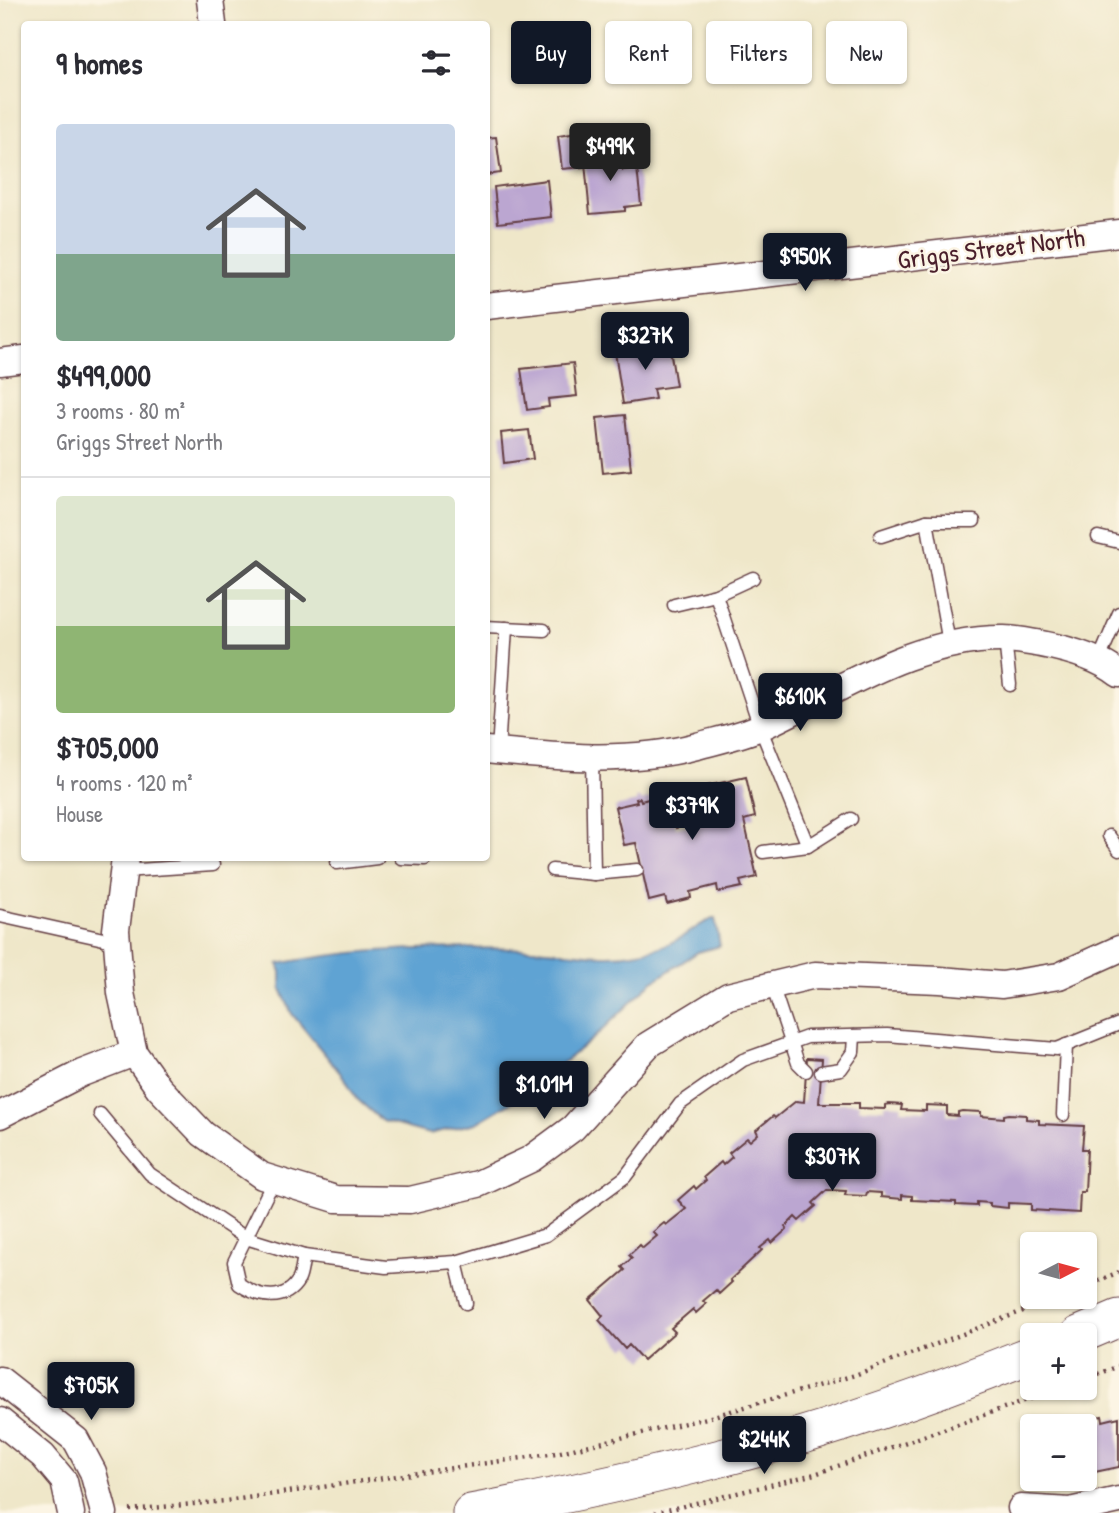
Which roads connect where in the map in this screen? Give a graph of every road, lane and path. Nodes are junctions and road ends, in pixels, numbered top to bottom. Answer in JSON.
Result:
{"nodes":[{"id":1,"x":210,"y":0,"type":"edge"},
{"id":2,"x":213,"y":21,"type":"edge"},
{"id":3,"x":1119,"y":233,"type":"edge"},
{"id":4,"x":490,"y":306,"type":"edge"},
{"id":5,"x":21,"y":359,"type":"edge"},
{"id":6,"x":0,"y":362,"type":"edge"},
{"id":7,"x":974,"y":521,"type":"dead end"},
{"id":8,"x":927,"y":522,"type":"junction"},
{"id":9,"x":881,"y":536,"type":"dead end"},
{"id":10,"x":1098,"y":537,"type":"dead end"},
{"id":11,"x":1119,"y":542,"type":"edge"},
{"id":12,"x":753,"y":578,"type":"dead end"},
{"id":13,"x":716,"y":594,"type":"junction"},
{"id":14,"x":674,"y":605,"type":"dead end"},
{"id":15,"x":1119,"y":614,"type":"edge"},
{"id":16,"x":490,"y":627,"type":"edge"},
{"id":17,"x":506,"y":628,"type":"junction"},
{"id":18,"x":544,"y":631,"type":"dead end"},
{"id":19,"x":1005,"y":639,"type":"junction"},
{"id":20,"x":949,"y":643,"type":"junction"},
{"id":21,"x":1109,"y":668,"type":"edge"},
{"id":22,"x":1010,"y":685,"type":"dead end"},
{"id":23,"x":760,"y":727,"type":"junction"},
{"id":24,"x":492,"y":751,"type":"edge"},
{"id":25,"x":592,"y":757,"type":"junction"},
{"id":26,"x":851,"y":819,"type":"dead end"},
{"id":27,"x":1109,"y":836,"type":"dead end"},
{"id":28,"x":808,"y":846,"type":"junction"},
{"id":29,"x":1119,"y":850,"type":"edge"},
{"id":30,"x":763,"y":852,"type":"dead end"},
{"id":31,"x":353,"y":861,"type":"edge"},
{"id":32,"x":337,"y":863,"type":"dead end"},
{"id":33,"x":124,"y":864,"type":"edge"},
{"id":34,"x":213,"y":865,"type":"dead end"},
{"id":35,"x":552,"y":870,"type":"dead end"},
{"id":36,"x":636,"y":870,"type":"dead end"},
{"id":37,"x":594,"y":874,"type":"junction"},
{"id":38,"x":0,"y":916,"type":"edge"},
{"id":39,"x":117,"y":942,"type":"junction"},
{"id":40,"x":1119,"y":949,"type":"edge"},
{"id":41,"x":772,"y":985,"type":"junction"},
{"id":42,"x":1119,"y":1024,"type":"edge"},
{"id":43,"x":854,"y":1036,"type":"junction"},
{"id":44,"x":790,"y":1043,"type":"junction"},
{"id":45,"x":1066,"y":1045,"type":"junction"},
{"id":46,"x":134,"y":1053,"type":"junction"},
{"id":47,"x":806,"y":1071,"type":"dead end"},
{"id":48,"x":821,"y":1072,"type":"dead end"},
{"id":49,"x":100,"y":1114,"type":"dead end"},
{"id":50,"x":0,"y":1115,"type":"edge"},
{"id":51,"x":1063,"y":1115,"type":"dead end"},
{"id":52,"x":274,"y":1180,"type":"junction"},
{"id":53,"x":246,"y":1238,"type":"junction"},
{"id":54,"x":304,"y":1256,"type":"junction"},
{"id":55,"x":456,"y":1262,"type":"junction"},
{"id":56,"x":1119,"y":1272,"type":"edge"},
{"id":57,"x":1097,"y":1281,"type":"edge"},
{"id":58,"x":466,"y":1303,"type":"dead end"},
{"id":59,"x":1028,"y":1309,"type":"edge"},
{"id":60,"x":1119,"y":1318,"type":"edge"},
{"id":61,"x":1097,"y":1327,"type":"edge"},
{"id":62,"x":1020,"y":1358,"type":"edge"},
{"id":63,"x":1119,"y":1366,"type":"edge"},
{"id":64,"x":1097,"y":1374,"type":"edge"},
{"id":65,"x":0,"y":1380,"type":"edge"},
{"id":66,"x":1027,"y":1400,"type":"edge"},
{"id":67,"x":0,"y":1421,"type":"edge"},
{"id":68,"x":1119,"y":1500,"type":"edge"},
{"id":69,"x":1021,"y":1508,"type":"dead end"},
{"id":70,"x":71,"y":1513,"type":"edge"},
{"id":71,"x":104,"y":1513,"type":"edge"},
{"id":72,"x":471,"y":1513,"type":"edge"},
{"id":73,"x":655,"y":1513,"type":"edge"}],
"edges":[{"from":1,"to":2,"type":"street"},
{"from":3,"to":4,"type":"street","name":"Griggs Street North"},
{"from":5,"to":6,"type":"street"},
{"from":7,"to":8,"type":"lane"},
{"from":8,"to":9,"type":"lane"},
{"from":8,"to":20,"type":"lane"},
{"from":10,"to":11,"type":"lane"},
{"from":12,"to":13,"type":"lane"},
{"from":13,"to":14,"type":"lane"},
{"from":13,"to":23,"type":"lane"},
{"from":15,"to":21,"type":"lane"},
{"from":16,"to":17,"type":"lane"},
{"from":17,"to":18,"type":"lane"},
{"from":17,"to":24,"type":"lane"},
{"from":19,"to":20,"type":"street"},
{"from":19,"to":21,"type":"street"},
{"from":19,"to":22,"type":"lane"},
{"from":20,"to":23,"type":"street"},
{"from":23,"to":25,"type":"street"},
{"from":23,"to":28,"type":"lane"},
{"from":24,"to":25,"type":"street"},
{"from":25,"to":37,"type":"lane"},
{"from":26,"to":28,"type":"lane"},
{"from":27,"to":29,"type":"lane"},
{"from":28,"to":30,"type":"lane"},
{"from":31,"to":32,"type":"lane"},
{"from":33,"to":34,"type":"lane"},
{"from":33,"to":39,"type":"street"},
{"from":35,"to":37,"type":"lane"},
{"from":36,"to":37,"type":"lane"},
{"from":38,"to":39,"type":"lane"},
{"from":39,"to":46,"type":"street"},
{"from":40,"to":41,"type":"street"},
{"from":41,"to":44,"type":"lane"},
{"from":41,"to":52,"type":"street"},
{"from":42,"to":45,"type":"lane"},
{"from":43,"to":44,"type":"lane"},
{"from":43,"to":45,"type":"lane"},
{"from":43,"to":48,"type":"lane"},
{"from":44,"to":47,"type":"lane"},
{"from":44,"to":55,"type":"lane"},
{"from":45,"to":51,"type":"lane"},
{"from":46,"to":50,"type":"street"},
{"from":46,"to":52,"type":"street"},
{"from":49,"to":53,"type":"lane"},
{"from":52,"to":53,"type":"lane"},
{"from":53,"to":54,"type":"lane"},
{"from":53,"to":54,"type":"lane"},
{"from":54,"to":55,"type":"lane"},
{"from":55,"to":58,"type":"lane"},
{"from":56,"to":57,"type":"path"},
{"from":59,"to":71,"type":"path"},
{"from":60,"to":61,"type":"main road"},
{"from":62,"to":72,"type":"main road"},
{"from":63,"to":64,"type":"path"},
{"from":65,"to":71,"type":"street"},
{"from":66,"to":73,"type":"path"},
{"from":67,"to":70,"type":"street"},
{"from":68,"to":69,"type":"street"}]}
